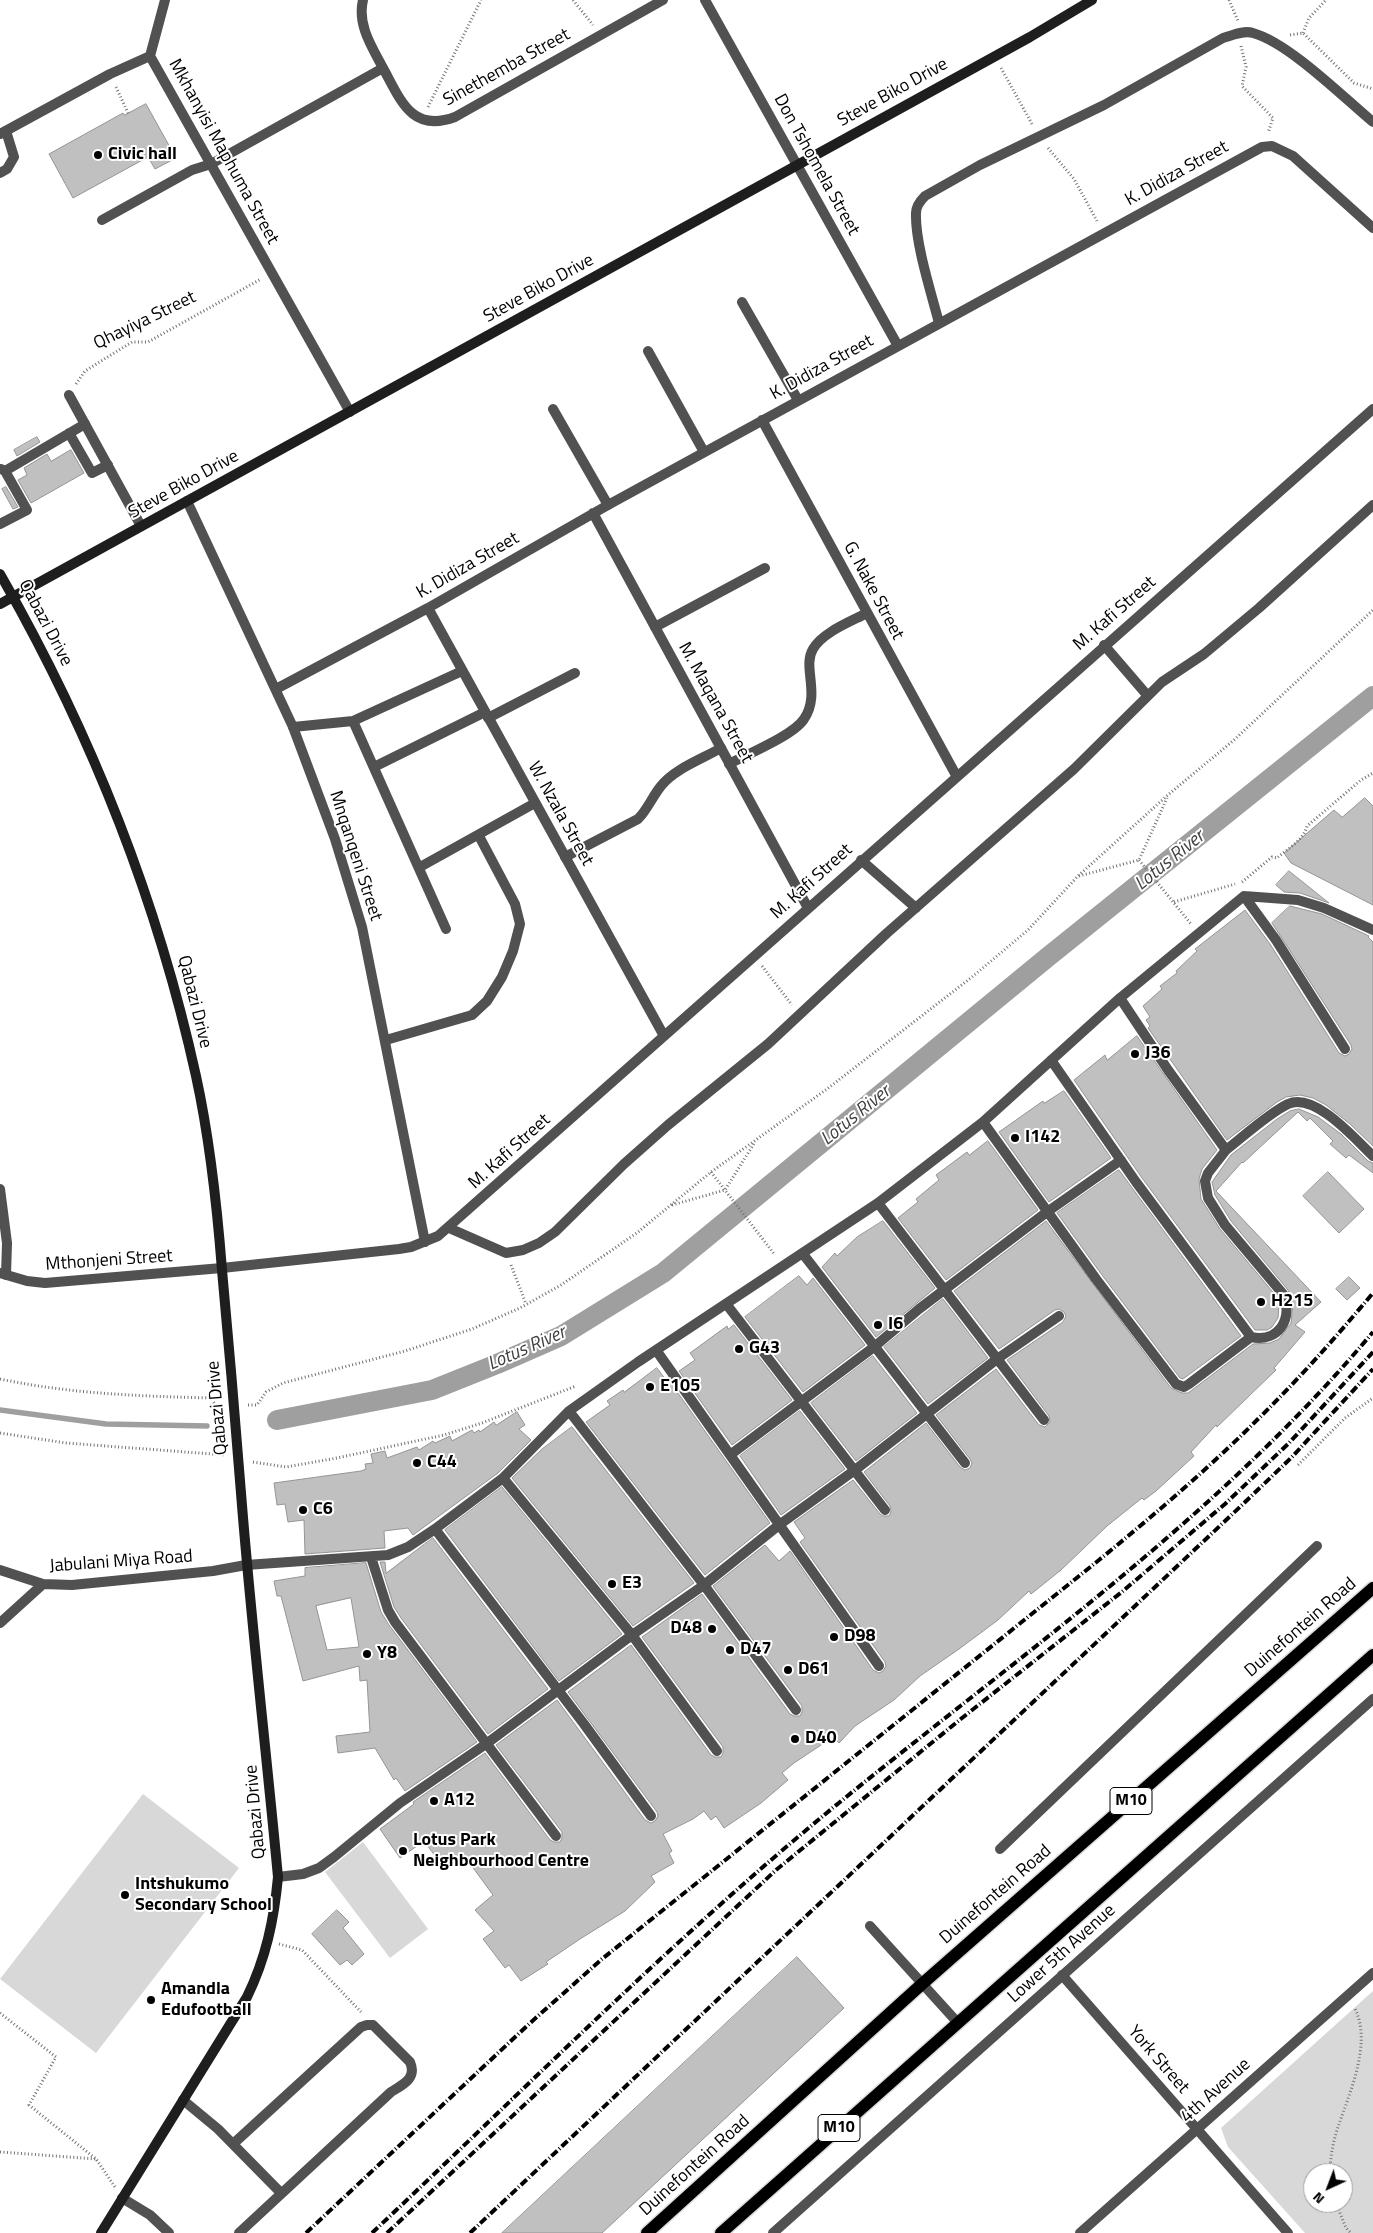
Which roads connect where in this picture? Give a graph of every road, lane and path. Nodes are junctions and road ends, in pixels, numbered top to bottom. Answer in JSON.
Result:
{"nodes":[{"id":1,"x":165,"y":0,"type":"edge"},
{"id":2,"x":363,"y":0,"type":"edge"},
{"id":3,"x":481,"y":0,"type":"edge"},
{"id":4,"x":573,"y":0,"type":"edge"},
{"id":5,"x":663,"y":0,"type":"edge"},
{"id":6,"x":704,"y":0,"type":"edge"},
{"id":7,"x":1092,"y":0,"type":"edge"},
{"id":8,"x":1229,"y":0,"type":"edge"},
{"id":9,"x":1326,"y":0,"type":"edge"},
{"id":10,"x":1238,"y":33,"type":"junction"},
{"id":11,"x":1303,"y":33,"type":"junction"},
{"id":12,"x":602,"y":35,"type":"junction"},
{"id":13,"x":1269,"y":40,"type":"junction"},
{"id":14,"x":150,"y":56,"type":"junction"},
{"id":15,"x":383,"y":68,"type":"junction"},
{"id":16,"x":110,"y":74,"type":"junction"},
{"id":17,"x":1373,"y":89,"type":"edge"},
{"id":18,"x":128,"y":113,"type":"dead end"},
{"id":19,"x":422,"y":120,"type":"junction"},
{"id":20,"x":1373,"y":122,"type":"edge"},
{"id":21,"x":3,"y":133,"type":"edge"},
{"id":22,"x":1262,"y":147,"type":"junction"},
{"id":23,"x":211,"y":164,"type":"junction"},
{"id":24,"x":798,"y":164,"type":"junction"},
{"id":25,"x":0,"y":173,"type":"edge"},
{"id":26,"x":102,"y":220,"type":"dead end"},
{"id":27,"x":1373,"y":228,"type":"edge"},
{"id":28,"x":272,"y":273,"type":"junction"},
{"id":29,"x":742,"y":302,"type":"dead end"},
{"id":30,"x":939,"y":323,"type":"junction"},
{"id":31,"x":898,"y":346,"type":"junction"},
{"id":32,"x":648,"y":351,"type":"dead end"},
{"id":33,"x":69,"y":395,"type":"joint"},
{"id":34,"x":798,"y":400,"type":"junction"},
{"id":35,"x":552,"y":409,"type":"dead end"},
{"id":36,"x":1373,"y":409,"type":"edge"},
{"id":37,"x":350,"y":412,"type":"junction"},
{"id":38,"x":762,"y":420,"type":"junction"},
{"id":39,"x":85,"y":424,"type":"junction"},
{"id":40,"x":69,"y":434,"type":"junction"},
{"id":41,"x":704,"y":452,"type":"junction"},
{"id":42,"x":108,"y":465,"type":"junction"},
{"id":43,"x":3,"y":470,"type":"edge"},
{"id":44,"x":187,"y":501,"type":"junction"},
{"id":45,"x":608,"y":505,"type":"junction"},
{"id":46,"x":1373,"y":505,"type":"edge"},
{"id":47,"x":593,"y":513,"type":"junction"},
{"id":48,"x":0,"y":524,"type":"edge"},
{"id":49,"x":141,"y":526,"type":"junction"},
{"id":50,"x":765,"y":568,"type":"dead end"},
{"id":51,"x":0,"y":574,"type":"edge"},
{"id":52,"x":13,"y":597,"type":"junction"},
{"id":53,"x":0,"y":604,"type":"edge"},
{"id":54,"x":428,"y":608,"type":"junction"},
{"id":55,"x":1373,"y":610,"type":"edge"},
{"id":56,"x":867,"y":613,"type":"junction"},
{"id":57,"x":655,"y":627,"type":"junction"},
{"id":58,"x":1104,"y":645,"type":"junction"},
{"id":59,"x":462,"y":671,"type":"junction"},
{"id":60,"x":575,"y":673,"type":"dead end"},
{"id":61,"x":276,"y":689,"type":"junction"},
{"id":62,"x":1147,"y":695,"type":"junction"},
{"id":63,"x":487,"y":715,"type":"junction"},
{"id":64,"x":353,"y":721,"type":"junction"},
{"id":65,"x":293,"y":727,"type":"junction"},
{"id":66,"x":721,"y":748,"type":"junction"},
{"id":67,"x":729,"y":764,"type":"junction"},
{"id":68,"x":374,"y":767,"type":"junction"},
{"id":69,"x":1373,"y":773,"type":"edge"},
{"id":70,"x":957,"y":777,"type":"junction"},
{"id":71,"x":1169,"y":794,"type":"junction"},
{"id":72,"x":536,"y":803,"type":"junction"},
{"id":73,"x":479,"y":836,"type":"junction"},
{"id":74,"x":565,"y":857,"type":"junction"},
{"id":75,"x":1272,"y":857,"type":"dead end"},
{"id":76,"x":861,"y":860,"type":"junction"},
{"id":77,"x":1139,"y":860,"type":"junction"},
{"id":78,"x":420,"y":868,"type":"junction"},
{"id":79,"x":1078,"y":876,"type":"junction"},
{"id":80,"x":1242,"y":882,"type":"dead end"},
{"id":81,"x":1244,"y":896,"type":"junction"},
{"id":82,"x":1174,"y":902,"type":"junction"},
{"id":83,"x":808,"y":908,"type":"junction"},
{"id":84,"x":916,"y":908,"type":"junction"},
{"id":85,"x":446,"y":929,"type":"dead end"},
{"id":86,"x":1373,"y":930,"type":"edge"},
{"id":87,"x":1200,"y":933,"type":"junction"},
{"id":88,"x":755,"y":955,"type":"junction"},
{"id":89,"x":1120,"y":998,"type":"junction"},
{"id":90,"x":800,"y":1016,"type":"junction"},
{"id":91,"x":664,"y":1036,"type":"junction"},
{"id":92,"x":386,"y":1040,"type":"junction"},
{"id":93,"x":1345,"y":1049,"type":"dead end"},
{"id":94,"x":1051,"y":1060,"type":"junction"},
{"id":95,"x":984,"y":1122,"type":"junction"},
{"id":96,"x":756,"y":1140,"type":"junction"},
{"id":97,"x":1226,"y":1150,"type":"junction"},
{"id":98,"x":1373,"y":1156,"type":"edge"},
{"id":99,"x":1121,"y":1160,"type":"junction"},
{"id":100,"x":711,"y":1172,"type":"junction"},
{"id":101,"x":0,"y":1190,"type":"edge"},
{"id":102,"x":725,"y":1190,"type":"junction"},
{"id":103,"x":878,"y":1203,"type":"junction"},
{"id":104,"x":670,"y":1206,"type":"junction"},
{"id":105,"x":1047,"y":1212,"type":"junction"},
{"id":106,"x":449,"y":1228,"type":"junction"},
{"id":107,"x":425,"y":1242,"type":"junction"},
{"id":108,"x":506,"y":1253,"type":"junction"},
{"id":109,"x":803,"y":1254,"type":"junction"},
{"id":110,"x":783,"y":1266,"type":"junction"},
{"id":111,"x":222,"y":1268,"type":"junction"},
{"id":112,"x":3,"y":1274,"type":"edge"},
{"id":113,"x":943,"y":1291,"type":"junction"},
{"id":114,"x":526,"y":1304,"type":"junction"},
{"id":115,"x":727,"y":1305,"type":"junction"},
{"id":116,"x":1059,"y":1316,"type":"dead end"},
{"id":117,"x":1251,"y":1337,"type":"junction"},
{"id":118,"x":874,"y":1347,"type":"junction"},
{"id":119,"x":656,"y":1350,"type":"junction"},
{"id":120,"x":997,"y":1359,"type":"junction"},
{"id":121,"x":0,"y":1379,"type":"edge"},
{"id":122,"x":578,"y":1386,"type":"dead end"},
{"id":123,"x":1373,"y":1398,"type":"edge"},
{"id":124,"x":801,"y":1401,"type":"junction"},
{"id":125,"x":234,"y":1406,"type":"junction"},
{"id":126,"x":569,"y":1411,"type":"junction"},
{"id":127,"x":926,"y":1414,"type":"junction"},
{"id":128,"x":1044,"y":1420,"type":"dead end"},
{"id":129,"x":0,"y":1433,"type":"edge"},
{"id":130,"x":730,"y":1455,"type":"junction"},
{"id":131,"x":239,"y":1462,"type":"junction"},
{"id":132,"x":965,"y":1463,"type":"dead end"},
{"id":133,"x":1298,"y":1465,"type":"dead end"},
{"id":134,"x":855,"y":1470,"type":"junction"},
{"id":135,"x":503,"y":1478,"type":"junction"},
{"id":136,"x":885,"y":1510,"type":"dead end"},
{"id":137,"x":779,"y":1525,"type":"junction"},
{"id":138,"x":435,"y":1529,"type":"junction"},
{"id":139,"x":1316,"y":1546,"type":"dead end"},
{"id":140,"x":371,"y":1557,"type":"junction"},
{"id":141,"x":246,"y":1565,"type":"junction"},
{"id":142,"x":0,"y":1570,"type":"edge"},
{"id":143,"x":43,"y":1584,"type":"junction"},
{"id":144,"x":704,"y":1585,"type":"junction"},
{"id":145,"x":1373,"y":1588,"type":"edge"},
{"id":146,"x":0,"y":1623,"type":"edge"},
{"id":147,"x":632,"y":1635,"type":"junction"},
{"id":148,"x":1373,"y":1655,"type":"edge"},
{"id":149,"x":879,"y":1666,"type":"dead end"},
{"id":150,"x":558,"y":1692,"type":"junction"},
{"id":151,"x":1373,"y":1699,"type":"edge"},
{"id":152,"x":796,"y":1710,"type":"dead end"},
{"id":153,"x":486,"y":1744,"type":"junction"},
{"id":154,"x":717,"y":1751,"type":"dead end"},
{"id":155,"x":651,"y":1816,"type":"dead end"},
{"id":156,"x":556,"y":1836,"type":"dead end"},
{"id":157,"x":1000,"y":1849,"type":"dead end"},
{"id":158,"x":278,"y":1877,"type":"junction"},
{"id":159,"x":870,"y":1926,"type":"dead end"},
{"id":160,"x":269,"y":1942,"type":"junction"},
{"id":161,"x":1373,"y":1973,"type":"edge"},
{"id":162,"x":1062,"y":1975,"type":"junction"},
{"id":163,"x":922,"y":1984,"type":"junction"},
{"id":164,"x":1345,"y":1998,"type":"junction"},
{"id":165,"x":0,"y":2013,"type":"edge"},
{"id":166,"x":958,"y":2023,"type":"junction"},
{"id":167,"x":373,"y":2025,"type":"junction"},
{"id":168,"x":183,"y":2100,"type":"junction"},
{"id":169,"x":1197,"y":2129,"type":"junction"},
{"id":170,"x":233,"y":2144,"type":"junction"},
{"id":171,"x":0,"y":2152,"type":"edge"},
{"id":172,"x":96,"y":2160,"type":"junction"},
{"id":173,"x":1330,"y":2163,"type":"edge"},
{"id":174,"x":281,"y":2193,"type":"junction"},
{"id":175,"x":122,"y":2198,"type":"junction"},
{"id":176,"x":1340,"y":2213,"type":"edge"},
{"id":177,"x":101,"y":2233,"type":"edge"},
{"id":178,"x":169,"y":2233,"type":"edge"},
{"id":179,"x":239,"y":2233,"type":"edge"},
{"id":180,"x":647,"y":2233,"type":"edge"},
{"id":181,"x":721,"y":2233,"type":"edge"},
{"id":182,"x":773,"y":2233,"type":"edge"},
{"id":183,"x":1080,"y":2233,"type":"edge"},
{"id":184,"x":1288,"y":2233,"type":"edge"},
{"id":185,"x":1352,"y":2233,"type":"edge"}],
"edges":[{"from":1,"to":14,"type":"street"},
{"from":2,"to":15,"type":"street"},
{"from":3,"to":19,"type":"path"},
{"from":4,"to":12,"type":"path"},
{"from":5,"to":12,"type":"street","name":"Sinethemba Street"},
{"from":6,"to":24,"type":"street","name":"Don Tshomela Street"},
{"from":7,"to":24,"type":"street","name":"Steve Biko Drive"},
{"from":8,"to":10,"type":"path"},
{"from":9,"to":11,"type":"path"},
{"from":10,"to":13,"type":"street"},
{"from":10,"to":22,"type":"path"},
{"from":10,"to":30,"type":"street"},
{"from":11,"to":13,"type":"path"},
{"from":11,"to":17,"type":"path"},
{"from":12,"to":19,"type":"street","name":"Sinethemba Street"},
{"from":13,"to":20,"type":"street"},
{"from":14,"to":16,"type":"street","name":"Mkhanyisi Maphuma Street"},
{"from":14,"to":23,"type":"street","name":"Mkhanyisi Maphuma Street"},
{"from":15,"to":19,"type":"street"},
{"from":15,"to":23,"type":"street"},
{"from":16,"to":18,"type":"path"},
{"from":16,"to":21,"type":"street","name":"Mkhanyisi Maphuma Street"},
{"from":21,"to":25,"type":"street"},
{"from":22,"to":27,"type":"street"},
{"from":22,"to":30,"type":"street","name":"K. Didiza Street"},
{"from":23,"to":26,"type":"street"},
{"from":23,"to":28,"type":"street","name":"Mkhanyisi Maphuma Street"},
{"from":24,"to":31,"type":"street","name":"Don Tshomela Street"},
{"from":24,"to":37,"type":"street","name":"Steve Biko Drive"},
{"from":28,"to":33,"type":"path","name":"Qhayiya Street"},
{"from":28,"to":37,"type":"street","name":"Mkhanyisi Maphuma Street"},
{"from":29,"to":34,"type":"street"},
{"from":30,"to":31,"type":"street","name":"K. Didiza Street"},
{"from":31,"to":34,"type":"street","name":"K. Didiza Street"},
{"from":32,"to":41,"type":"street"},
{"from":33,"to":39,"type":"street"},
{"from":34,"to":38,"type":"street","name":"K. Didiza Street"},
{"from":35,"to":45,"type":"street"},
{"from":36,"to":58,"type":"street","name":"M. Kafi Street"},
{"from":37,"to":44,"type":"street","name":"Steve Biko Drive"},
{"from":38,"to":41,"type":"street","name":"K. Didiza Street"},
{"from":38,"to":56,"type":"street","name":"G. Nake Street"},
{"from":39,"to":40,"type":"street"},
{"from":39,"to":42,"type":"street"},
{"from":40,"to":42,"type":"street"},
{"from":40,"to":43,"type":"street"},
{"from":41,"to":45,"type":"street","name":"K. Didiza Street"},
{"from":42,"to":49,"type":"street"},
{"from":43,"to":48,"type":"street"},
{"from":44,"to":49,"type":"street","name":"Steve Biko Drive"},
{"from":44,"to":61,"type":"street","name":"Mnqanqeni Street"},
{"from":45,"to":47,"type":"street","name":"K. Didiza Street"},
{"from":46,"to":62,"type":"street"},
{"from":47,"to":54,"type":"street","name":"K. Didiza Street"},
{"from":47,"to":57,"type":"street","name":"M. Maqana Street"},
{"from":49,"to":52,"type":"street","name":"Steve Biko Drive"},
{"from":50,"to":57,"type":"street"},
{"from":51,"to":52,"type":"street","name":"Qabazi Drive"},
{"from":52,"to":53,"type":"street","name":"Steve Biko Drive"},
{"from":52,"to":111,"type":"street","name":"Qabazi Drive"},
{"from":54,"to":59,"type":"street","name":"W. Nzala Street"},
{"from":54,"to":61,"type":"street","name":"K. Didiza Street"},
{"from":55,"to":71,"type":"path"},
{"from":56,"to":67,"type":"street"},
{"from":56,"to":70,"type":"street","name":"G. Nake Street"},
{"from":57,"to":66,"type":"street","name":"M. Maqana Street"},
{"from":58,"to":62,"type":"street"},
{"from":58,"to":70,"type":"street","name":"M. Kafi Street"},
{"from":59,"to":63,"type":"street","name":"W. Nzala Street"},
{"from":59,"to":64,"type":"street"},
{"from":60,"to":63,"type":"street"},
{"from":61,"to":65,"type":"street","name":"Mnqanqeni Street"},
{"from":62,"to":84,"type":"street"},
{"from":63,"to":68,"type":"street"},
{"from":63,"to":72,"type":"street","name":"W. Nzala Street"},
{"from":64,"to":65,"type":"street"},
{"from":64,"to":68,"type":"street"},
{"from":65,"to":92,"type":"street","name":"Mnqanqeni Street"},
{"from":66,"to":67,"type":"street","name":"M. Maqana Street"},
{"from":66,"to":74,"type":"street"},
{"from":67,"to":83,"type":"street","name":"M. Maqana Street"},
{"from":68,"to":78,"type":"street"},
{"from":69,"to":75,"type":"path"},
{"from":70,"to":76,"type":"street","name":"M. Kafi Street"},
{"from":71,"to":77,"type":"path"},
{"from":71,"to":79,"type":"path"},
{"from":72,"to":73,"type":"street"},
{"from":72,"to":74,"type":"street","name":"W. Nzala Street"},
{"from":73,"to":78,"type":"street"},
{"from":73,"to":92,"type":"street"},
{"from":74,"to":91,"type":"street","name":"W. Nzala Street"},
{"from":76,"to":83,"type":"street","name":"M. Kafi Street"},
{"from":76,"to":84,"type":"street"},
{"from":77,"to":79,"type":"path"},
{"from":77,"to":82,"type":"path"},
{"from":78,"to":85,"type":"street"},
{"from":79,"to":96,"type":"path"},
{"from":80,"to":82,"type":"path"},
{"from":81,"to":86,"type":"street"},
{"from":81,"to":87,"type":"street","name":"Jabulani Miya Road"},
{"from":81,"to":93,"type":"street"},
{"from":82,"to":87,"type":"path"},
{"from":83,"to":88,"type":"street","name":"M. Kafi Street"},
{"from":84,"to":90,"type":"street"},
{"from":87,"to":89,"type":"street","name":"Jabulani Miya Road"},
{"from":88,"to":90,"type":"path"},
{"from":88,"to":91,"type":"street","name":"M. Kafi Street"},
{"from":89,"to":94,"type":"street","name":"Jabulani Miya Road"},
{"from":89,"to":97,"type":"street"},
{"from":90,"to":108,"type":"street"},
{"from":91,"to":106,"type":"street","name":"M. Kafi Street"},
{"from":92,"to":107,"type":"street","name":"Mnqanqeni Street"},
{"from":94,"to":95,"type":"street","name":"Jabulani Miya Road"},
{"from":94,"to":99,"type":"street"},
{"from":95,"to":103,"type":"street","name":"Jabulani Miya Road"},
{"from":95,"to":105,"type":"street"},
{"from":96,"to":100,"type":"path"},
{"from":96,"to":102,"type":"path"},
{"from":97,"to":98,"type":"street"},
{"from":97,"to":117,"type":"street"},
{"from":99,"to":105,"type":"street"},
{"from":99,"to":117,"type":"street"},
{"from":100,"to":102,"type":"path"},
{"from":100,"to":104,"type":"path"},
{"from":101,"to":112,"type":"street"},
{"from":102,"to":104,"type":"path"},
{"from":102,"to":110,"type":"path"},
{"from":103,"to":109,"type":"street","name":"Jabulani Miya Road"},
{"from":103,"to":113,"type":"street"},
{"from":104,"to":114,"type":"path"},
{"from":105,"to":113,"type":"street"},
{"from":105,"to":117,"type":"street"},
{"from":106,"to":107,"type":"street","name":"M. Kafi Street"},
{"from":106,"to":108,"type":"street"},
{"from":107,"to":111,"type":"street","name":"M. Kafi Street"},
{"from":108,"to":114,"type":"path"},
{"from":109,"to":110,"type":"street","name":"Jabulani Miya Road"},
{"from":109,"to":118,"type":"street"},
{"from":110,"to":115,"type":"street","name":"Jabulani Miya Road"},
{"from":111,"to":112,"type":"street","name":"Mthonjeni Street"},
{"from":111,"to":125,"type":"street","name":"Qabazi Drive"},
{"from":113,"to":118,"type":"street"},
{"from":113,"to":120,"type":"street"},
{"from":114,"to":125,"type":"path"},
{"from":115,"to":119,"type":"street","name":"Jabulani Miya Road"},
{"from":115,"to":124,"type":"street"},
{"from":116,"to":120,"type":"street"},
{"from":118,"to":124,"type":"street"},
{"from":118,"to":127,"type":"street"},
{"from":119,"to":126,"type":"street","name":"Jabulani Miya Road"},
{"from":119,"to":130,"type":"street"},
{"from":120,"to":127,"type":"street"},
{"from":120,"to":128,"type":"street"},
{"from":121,"to":125,"type":"path"},
{"from":122,"to":131,"type":"path"},
{"from":123,"to":133,"type":"path"},
{"from":124,"to":130,"type":"street"},
{"from":124,"to":134,"type":"street"},
{"from":125,"to":131,"type":"street","name":"Qabazi Drive"},
{"from":126,"to":135,"type":"street","name":"Jabulani Miya Road"},
{"from":126,"to":144,"type":"street"},
{"from":127,"to":132,"type":"street"},
{"from":127,"to":134,"type":"street"},
{"from":129,"to":131,"type":"path"},
{"from":130,"to":137,"type":"street"},
{"from":131,"to":141,"type":"street","name":"Qabazi Drive"},
{"from":134,"to":136,"type":"street"},
{"from":134,"to":137,"type":"street"},
{"from":135,"to":138,"type":"street","name":"Jabulani Miya Road"},
{"from":135,"to":147,"type":"street"},
{"from":137,"to":144,"type":"street"},
{"from":137,"to":149,"type":"street"},
{"from":138,"to":140,"type":"street","name":"Jabulani Miya Road"},
{"from":138,"to":150,"type":"street"},
{"from":139,"to":157,"type":"street"},
{"from":140,"to":141,"type":"street","name":"Jabulani Miya Road"},
{"from":140,"to":153,"type":"street"},
{"from":141,"to":143,"type":"street","name":"Jabulani Miya Road"},
{"from":141,"to":158,"type":"street","name":"Qabazi Drive"},
{"from":142,"to":143,"type":"street","name":"Jabulani Miya Road"},
{"from":143,"to":146,"type":"street"},
{"from":144,"to":147,"type":"street"},
{"from":144,"to":152,"type":"street"},
{"from":145,"to":163,"type":"main road","name":"Duinefontein Road","number":"M10"},
{"from":147,"to":150,"type":"street"},
{"from":147,"to":154,"type":"street"},
{"from":148,"to":166,"type":"main road","number":"M10"},
{"from":150,"to":153,"type":"street"},
{"from":150,"to":155,"type":"street"},
{"from":151,"to":162,"type":"street","name":"Lower 5th Avenue"},
{"from":153,"to":156,"type":"street"},
{"from":153,"to":158,"type":"street"},
{"from":158,"to":160,"type":"street","name":"Qabazi Drive"},
{"from":159,"to":163,"type":"street"},
{"from":160,"to":167,"type":"path"},
{"from":160,"to":168,"type":"street","name":"Qabazi Drive"},
{"from":161,"to":164,"type":"street","name":"4th Avenue"},
{"from":162,"to":169,"type":"street","name":"York Street"},
{"from":162,"to":182,"type":"street","name":"Lower 5th Avenue"},
{"from":163,"to":166,"type":"street"},
{"from":163,"to":180,"type":"main road","name":"Duinefontein Road","number":"M10"},
{"from":164,"to":169,"type":"street","name":"4th Avenue"},
{"from":164,"to":173,"type":"path"},
{"from":165,"to":172,"type":"path"},
{"from":166,"to":181,"type":"main road","number":"M10"},
{"from":167,"to":170,"type":"street"},
{"from":167,"to":174,"type":"street"},
{"from":168,"to":170,"type":"street"},
{"from":168,"to":175,"type":"street","name":"Qabazi Drive"},
{"from":169,"to":183,"type":"street","name":"4th Avenue"},
{"from":169,"to":184,"type":"street","name":"York Street"},
{"from":170,"to":174,"type":"street"},
{"from":171,"to":172,"type":"path"},
{"from":172,"to":175,"type":"path"},
{"from":174,"to":179,"type":"street"},
{"from":175,"to":177,"type":"street","name":"Qabazi Drive"},
{"from":175,"to":178,"type":"street"},
{"from":176,"to":185,"type":"path"}]}
